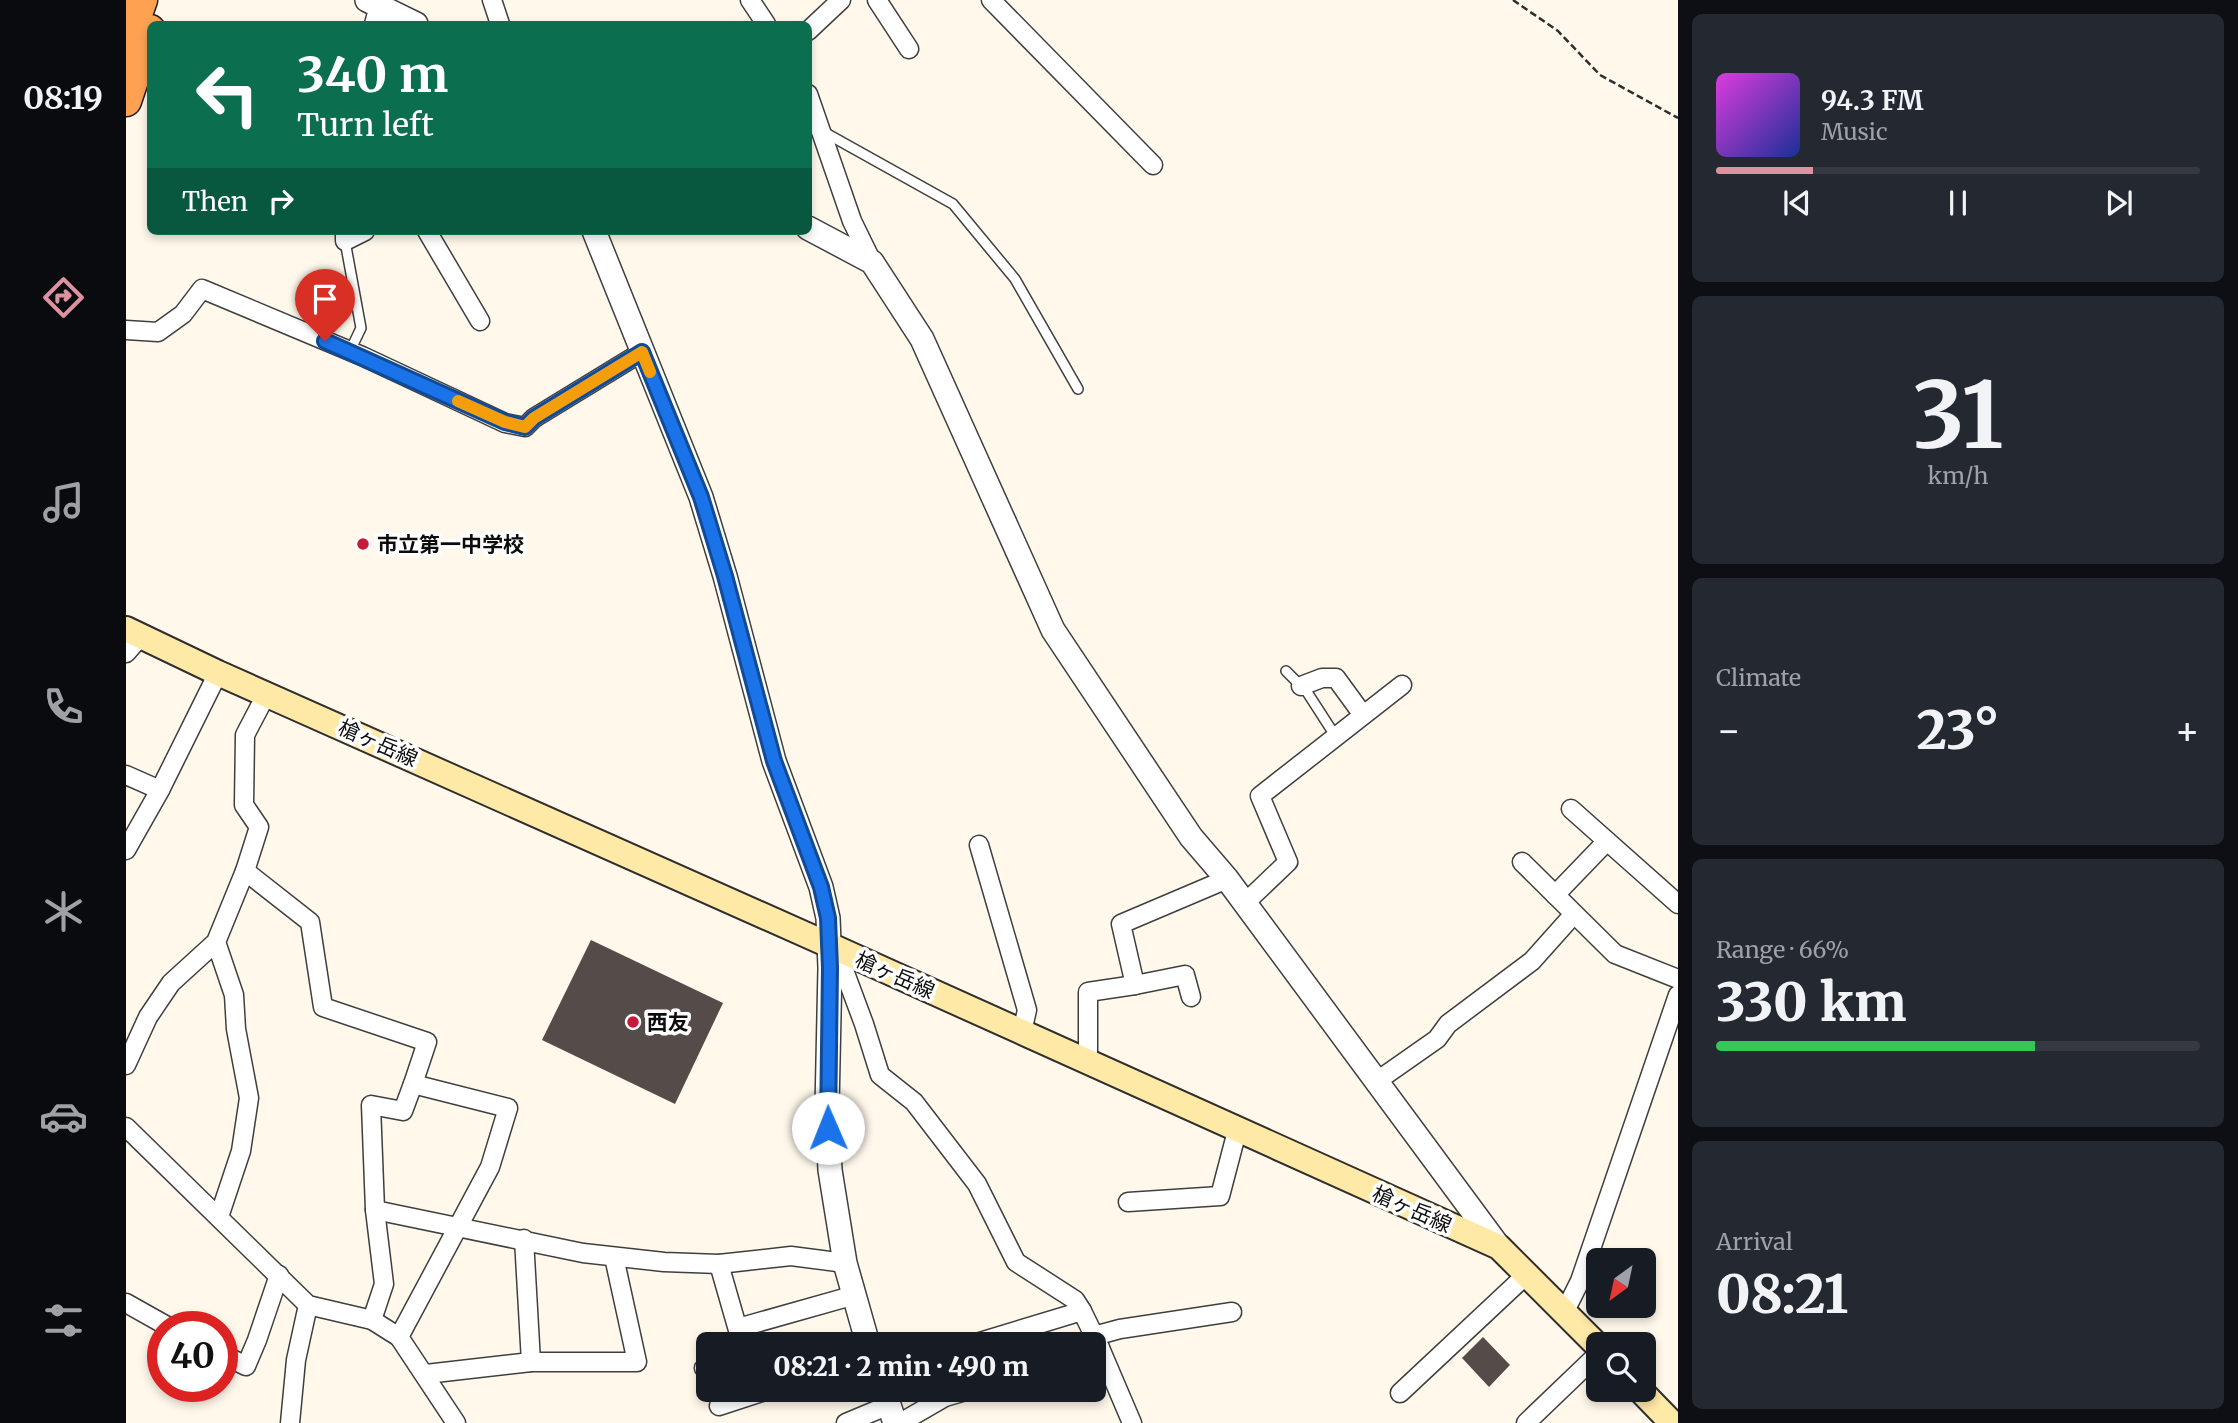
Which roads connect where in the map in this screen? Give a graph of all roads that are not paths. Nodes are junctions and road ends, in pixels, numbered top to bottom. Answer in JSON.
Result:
{"nodes":[{"id":1,"x":142,"y":0,"type":"edge"},
{"id":2,"x":161,"y":0,"type":"edge"},
{"id":3,"x":492,"y":0,"type":"edge"},
{"id":4,"x":750,"y":0,"type":"edge"},
{"id":5,"x":841,"y":0,"type":"edge"},
{"id":6,"x":877,"y":0,"type":"edge"},
{"id":7,"x":991,"y":0,"type":"edge"},
{"id":8,"x":373,"y":10,"type":"edge"},
{"id":9,"x":154,"y":21,"type":"edge"},
{"id":10,"x":407,"y":21,"type":"edge"},
{"id":11,"x":499,"y":21,"type":"edge"},
{"id":12,"x":764,"y":21,"type":"edge"},
{"id":13,"x":812,"y":27,"type":"edge"},
{"id":14,"x":147,"y":39,"type":"edge"},
{"id":15,"x":126,"y":45,"type":"edge"},
{"id":16,"x":909,"y":49,"type":"dead end"},
{"id":17,"x":126,"y":101,"type":"edge"},
{"id":18,"x":812,"y":105,"type":"edge"},
{"id":19,"x":821,"y":130,"type":"junction"},
{"id":20,"x":1153,"y":165,"type":"dead end"},
{"id":21,"x":812,"y":230,"type":"edge"},
{"id":22,"x":429,"y":235,"type":"edge"},
{"id":23,"x":596,"y":235,"type":"edge"},
{"id":24,"x":345,"y":236,"type":"edge"},
{"id":25,"x":872,"y":262,"type":"junction"},
{"id":26,"x":480,"y":321,"type":"dead end"},
{"id":27,"x":126,"y":330,"type":"edge"},
{"id":28,"x":350,"y":351,"type":"junction"},
{"id":29,"x":642,"y":352,"type":"junction"},
{"id":30,"x":1078,"y":389,"type":"dead end"},
{"id":31,"x":131,"y":639,"type":"edge"},
{"id":32,"x":1286,"y":671,"type":"dead end"},
{"id":33,"x":218,"y":673,"type":"junction"},
{"id":34,"x":1402,"y":685,"type":"dead end"},
{"id":35,"x":1301,"y":686,"type":"junction"},
{"id":36,"x":268,"y":693,"type":"junction"},
{"id":37,"x":1363,"y":715,"type":"junction"},
{"id":38,"x":1336,"y":737,"type":"junction"},
{"id":39,"x":126,"y":775,"type":"edge"},
{"id":40,"x":160,"y":790,"type":"junction"},
{"id":41,"x":1571,"y":809,"type":"dead end"},
{"id":42,"x":1607,"y":841,"type":"junction"},
{"id":43,"x":979,"y":845,"type":"dead end"},
{"id":44,"x":126,"y":850,"type":"edge"},
{"id":45,"x":1522,"y":862,"type":"dead end"},
{"id":46,"x":245,"y":872,"type":"junction"},
{"id":47,"x":1227,"y":879,"type":"junction"},
{"id":48,"x":1555,"y":895,"type":"junction"},
{"id":49,"x":1245,"y":903,"type":"junction"},
{"id":50,"x":1678,"y":904,"type":"edge"},
{"id":51,"x":1574,"y":914,"type":"junction"},
{"id":52,"x":216,"y":942,"type":"junction"},
{"id":53,"x":829,"y":945,"type":"junction"},
{"id":54,"x":1678,"y":979,"type":"edge"},
{"id":55,"x":1135,"y":985,"type":"junction"},
{"id":56,"x":1678,"y":995,"type":"edge"},
{"id":57,"x":1191,"y":997,"type":"dead end"},
{"id":58,"x":1022,"y":1032,"type":"junction"},
{"id":59,"x":1088,"y":1062,"type":"junction"},
{"id":60,"x":126,"y":1065,"type":"edge"},
{"id":61,"x":1377,"y":1081,"type":"junction"},
{"id":62,"x":413,"y":1084,"type":"junction"},
{"id":63,"x":126,"y":1127,"type":"edge"},
{"id":64,"x":1237,"y":1130,"type":"junction"},
{"id":65,"x":1128,"y":1202,"type":"dead end"},
{"id":66,"x":375,"y":1210,"type":"junction"},
{"id":67,"x":219,"y":1217,"type":"junction"},
{"id":68,"x":458,"y":1229,"type":"junction"},
{"id":69,"x":524,"y":1239,"type":"junction"},
{"id":70,"x":1500,"y":1247,"type":"junction"},
{"id":71,"x":614,"y":1257,"type":"junction"},
{"id":72,"x":845,"y":1263,"type":"junction"},
{"id":73,"x":719,"y":1264,"type":"junction"},
{"id":74,"x":279,"y":1275,"type":"junction"},
{"id":75,"x":1525,"y":1275,"type":"junction"},
{"id":76,"x":855,"y":1295,"type":"junction"},
{"id":77,"x":126,"y":1303,"type":"edge"},
{"id":78,"x":308,"y":1305,"type":"junction"},
{"id":79,"x":1082,"y":1311,"type":"junction"},
{"id":80,"x":1232,"y":1312,"type":"dead end"},
{"id":81,"x":1564,"y":1313,"type":"junction"},
{"id":82,"x":147,"y":1315,"type":"edge"},
{"id":83,"x":372,"y":1321,"type":"junction"},
{"id":84,"x":739,"y":1332,"type":"edge"},
{"id":85,"x":751,"y":1332,"type":"edge"},
{"id":86,"x":865,"y":1332,"type":"edge"},
{"id":87,"x":1013,"y":1332,"type":"edge"},
{"id":88,"x":1091,"y":1332,"type":"edge"},
{"id":89,"x":1586,"y":1334,"type":"edge"},
{"id":90,"x":399,"y":1337,"type":"junction"},
{"id":91,"x":1106,"y":1338,"type":"edge"},
{"id":92,"x":238,"y":1362,"type":"edge"},
{"id":93,"x":531,"y":1362,"type":"junction"},
{"id":94,"x":1586,"y":1366,"type":"edge"},
{"id":95,"x":1106,"y":1367,"type":"edge"},
{"id":96,"x":426,"y":1374,"type":"junction"},
{"id":97,"x":1400,"y":1393,"type":"dead end"},
{"id":98,"x":730,"y":1402,"type":"edge"},
{"id":99,"x":925,"y":1402,"type":"edge"},
{"id":100,"x":1650,"y":1402,"type":"edge"},
{"id":101,"x":719,"y":1406,"type":"dead end"},
{"id":102,"x":892,"y":1410,"type":"edge"},
{"id":103,"x":294,"y":1420,"type":"edge"},
{"id":104,"x":1665,"y":1420,"type":"edge"},
{"id":105,"x":456,"y":1423,"type":"edge"},
{"id":106,"x":846,"y":1423,"type":"edge"},
{"id":107,"x":1132,"y":1423,"type":"edge"},
{"id":108,"x":1526,"y":1423,"type":"edge"}],
"edges":[{"from":1,"to":15,"type":"highway"},
{"from":2,"to":9,"type":"highway"},
{"from":3,"to":11,"type":"street"},
{"from":4,"to":12,"type":"street"},
{"from":5,"to":13,"type":"street"},
{"from":6,"to":16,"type":"street"},
{"from":7,"to":20,"type":"street"},
{"from":8,"to":10,"type":"street"},
{"from":14,"to":17,"type":"highway"},
{"from":18,"to":19,"type":"street"},
{"from":19,"to":25,"type":"street"},
{"from":19,"to":30,"type":"lane"},
{"from":21,"to":25,"type":"street"},
{"from":22,"to":26,"type":"street"},
{"from":23,"to":29,"type":"street"},
{"from":24,"to":28,"type":"lane"},
{"from":25,"to":47,"type":"street"},
{"from":27,"to":28,"type":"street"},
{"from":28,"to":29,"type":"street"},
{"from":29,"to":53,"type":"street"},
{"from":31,"to":33,"type":"main road","name":"槍ヶ岳線"},
{"from":32,"to":35,"type":"lane"},
{"from":33,"to":36,"type":"main road","name":"槍ヶ岳線"},
{"from":33,"to":40,"type":"street"},
{"from":34,"to":37,"type":"street"},
{"from":35,"to":37,"type":"street"},
{"from":35,"to":38,"type":"lane"},
{"from":36,"to":46,"type":"street"},
{"from":36,"to":53,"type":"main road","name":"槍ヶ岳線"},
{"from":37,"to":38,"type":"street"},
{"from":38,"to":49,"type":"street"},
{"from":39,"to":40,"type":"street"},
{"from":40,"to":44,"type":"street"},
{"from":41,"to":42,"type":"street"},
{"from":42,"to":48,"type":"street"},
{"from":42,"to":50,"type":"street"},
{"from":43,"to":58,"type":"street"},
{"from":45,"to":48,"type":"street"},
{"from":46,"to":52,"type":"street"},
{"from":46,"to":62,"type":"street"},
{"from":47,"to":49,"type":"street"},
{"from":47,"to":55,"type":"street"},
{"from":48,"to":51,"type":"street"},
{"from":49,"to":61,"type":"street"},
{"from":51,"to":54,"type":"street"},
{"from":51,"to":61,"type":"street"},
{"from":52,"to":60,"type":"street"},
{"from":52,"to":67,"type":"street"},
{"from":53,"to":58,"type":"main road","name":"槍ヶ岳線"},
{"from":53,"to":72,"type":"street"},
{"from":53,"to":79,"type":"street"},
{"from":55,"to":57,"type":"street"},
{"from":55,"to":59,"type":"street"},
{"from":56,"to":81,"type":"street"},
{"from":58,"to":59,"type":"main road","name":"槍ヶ岳線"},
{"from":59,"to":64,"type":"main road","name":"槍ヶ岳線"},
{"from":61,"to":70,"type":"street"},
{"from":62,"to":66,"type":"street"},
{"from":62,"to":68,"type":"street"},
{"from":63,"to":67,"type":"street"},
{"from":64,"to":65,"type":"street"},
{"from":64,"to":70,"type":"main road","name":"槍ヶ岳線"},
{"from":66,"to":68,"type":"street"},
{"from":66,"to":83,"type":"street"},
{"from":67,"to":74,"type":"street"},
{"from":68,"to":69,"type":"street"},
{"from":68,"to":90,"type":"street"},
{"from":69,"to":71,"type":"street"},
{"from":69,"to":93,"type":"street"},
{"from":70,"to":75,"type":"main road","name":"槍ヶ岳線"},
{"from":71,"to":73,"type":"street"},
{"from":71,"to":93,"type":"street"},
{"from":72,"to":73,"type":"street"},
{"from":72,"to":76,"type":"street"},
{"from":73,"to":84,"type":"street"},
{"from":74,"to":78,"type":"street"},
{"from":74,"to":92,"type":"street"},
{"from":75,"to":81,"type":"main road","name":"槍ヶ岳線"},
{"from":75,"to":97,"type":"street"},
{"from":76,"to":85,"type":"street"},
{"from":76,"to":86,"type":"street"},
{"from":77,"to":82,"type":"street"},
{"from":78,"to":83,"type":"street"},
{"from":78,"to":103,"type":"street"},
{"from":79,"to":87,"type":"street"},
{"from":79,"to":88,"type":"street"},
{"from":80,"to":91,"type":"street"},
{"from":81,"to":89,"type":"main road","name":"槍ヶ岳線"},
{"from":83,"to":90,"type":"street"},
{"from":90,"to":96,"type":"street"},
{"from":93,"to":96,"type":"street"},
{"from":94,"to":108,"type":"street"},
{"from":95,"to":107,"type":"street"},
{"from":96,"to":105,"type":"street"},
{"from":98,"to":101,"type":"street"},
{"from":99,"to":102,"type":"street"},
{"from":100,"to":104,"type":"main road"},
{"from":102,"to":106,"type":"street"}]}
